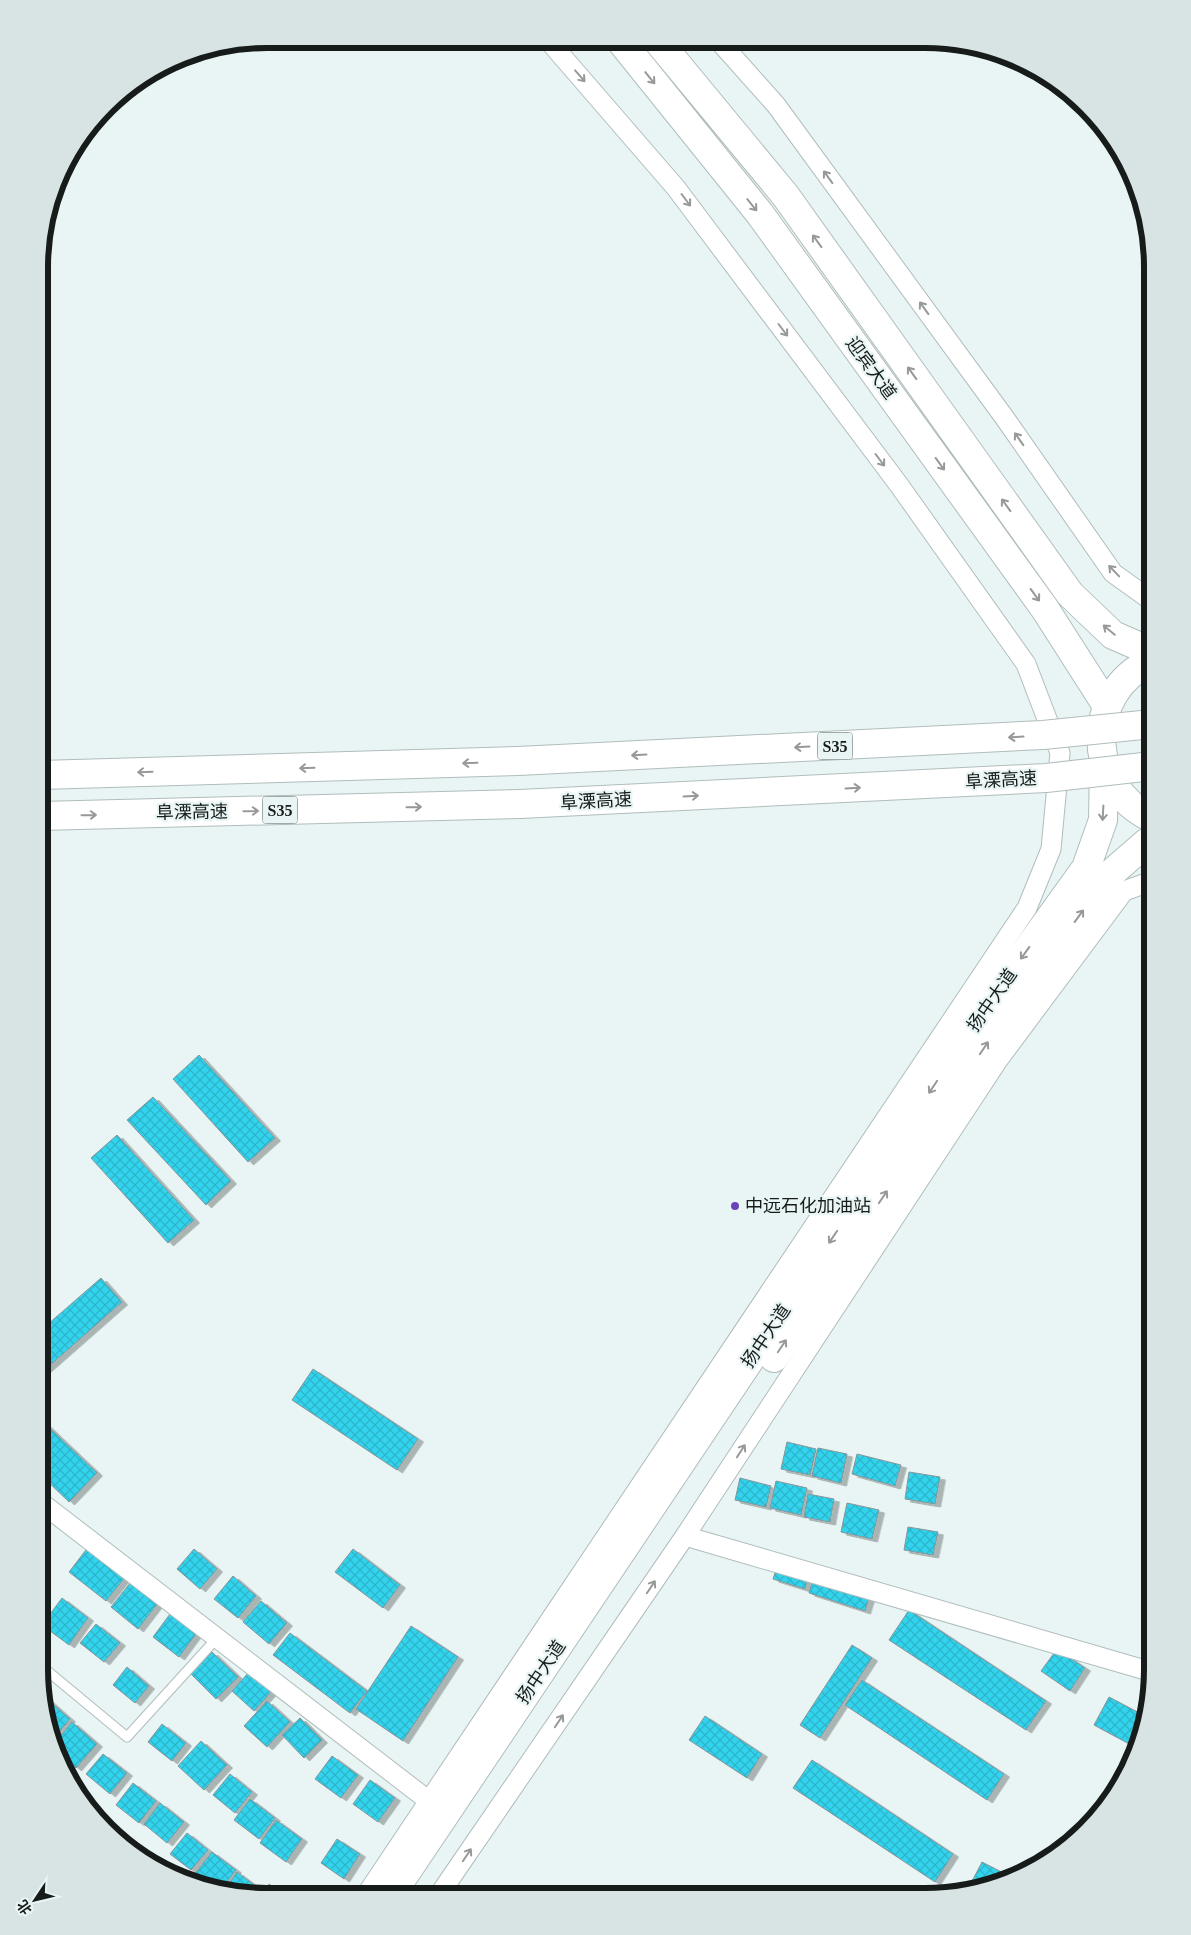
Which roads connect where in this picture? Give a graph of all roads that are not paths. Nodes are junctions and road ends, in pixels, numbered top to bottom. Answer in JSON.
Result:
{"nodes":[{"id":1,"x":555,"y":48,"type":"edge"},
{"id":2,"x":626,"y":48,"type":"edge"},
{"id":3,"x":664,"y":48,"type":"edge"},
{"id":4,"x":725,"y":48,"type":"edge"},
{"id":5,"x":1144,"y":595,"type":"edge"},
{"id":6,"x":1144,"y":649,"type":"edge"},
{"id":7,"x":1144,"y":665,"type":"edge"},
{"id":8,"x":1107,"y":706,"type":"junction"},
{"id":9,"x":1144,"y":725,"type":"edge"},
{"id":10,"x":1104,"y":765,"type":"junction"},
{"id":11,"x":1144,"y":767,"type":"edge"},
{"id":12,"x":48,"y":775,"type":"edge"},
{"id":13,"x":1144,"y":815,"type":"edge"},
{"id":14,"x":48,"y":816,"type":"edge"},
{"id":15,"x":1144,"y":845,"type":"edge"},
{"id":16,"x":1144,"y":884,"type":"edge"},
{"id":17,"x":48,"y":1508,"type":"edge"},
{"id":18,"x":685,"y":1536,"type":"junction"},
{"id":19,"x":217,"y":1638,"type":"junction"},
{"id":20,"x":1144,"y":1670,"type":"edge"},
{"id":21,"x":48,"y":1671,"type":"edge"},
{"id":22,"x":429,"y":1801,"type":"junction"},
{"id":23,"x":432,"y":1835,"type":"junction"},
{"id":24,"x":371,"y":1888,"type":"edge"},
{"id":25,"x":396,"y":1888,"type":"edge"},
{"id":26,"x":419,"y":1888,"type":"edge"},
{"id":27,"x":444,"y":1888,"type":"edge"}],
"edges":[{"from":1,"to":22,"type":"street","one_way":true},
{"from":2,"to":8,"type":"main road","name":"迎宾大道","one_way":true},
{"from":6,"to":3,"type":"main road","name":"迎宾大道","one_way":true},
{"from":5,"to":4,"type":"street","one_way":true},
{"from":7,"to":8,"type":"main road"},
{"from":8,"to":10,"type":"main road"},
{"from":9,"to":12,"type":"main road","number":"S35","one_way":true,"bridge":true},
{"from":10,"to":13,"type":"main road"},
{"from":10,"to":23,"type":"main road","name":"扬中大道","one_way":true},
{"from":14,"to":11,"type":"main road","name":"阜溧高速","number":"S35","one_way":true,"bridge":true},
{"from":26,"to":15,"type":"main road","name":"扬中大道","one_way":true},
{"from":18,"to":16,"type":"street","one_way":true},
{"from":17,"to":19,"type":"street"},
{"from":18,"to":20,"type":"street"},
{"from":27,"to":18,"type":"street","one_way":true},
{"from":19,"to":21,"type":"lane"},
{"from":19,"to":22,"type":"street"},
{"from":22,"to":23,"type":"street"},
{"from":22,"to":24,"type":"street"},
{"from":23,"to":25,"type":"main road","name":"扬中大道"}]}
